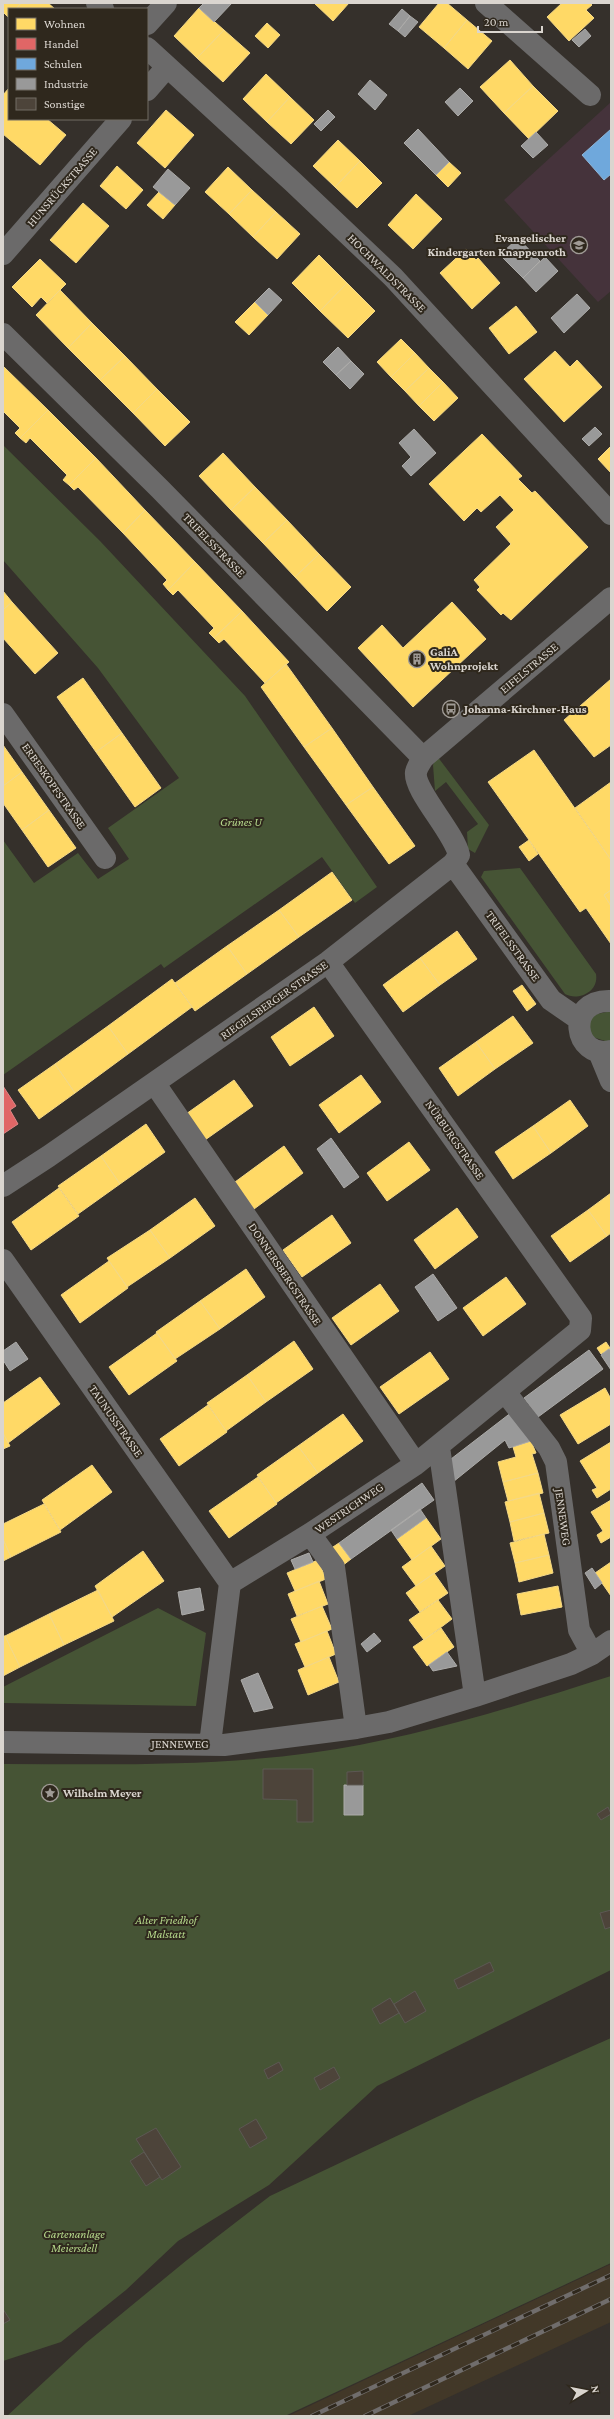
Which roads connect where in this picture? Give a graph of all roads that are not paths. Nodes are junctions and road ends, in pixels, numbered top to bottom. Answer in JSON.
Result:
{"nodes":[{"id":1,"x":166,"y":3,"type":"edge"},
{"id":2,"x":486,"y":3,"type":"edge"},
{"id":3,"x":148,"y":23,"type":"edge"},
{"id":4,"x":148,"y":49,"type":"edge"},
{"id":5,"x":167,"y":67,"type":"junction"},
{"id":6,"x":148,"y":89,"type":"edge"},
{"id":7,"x":590,"y":95,"type":"dead end"},
{"id":8,"x":121,"y":120,"type":"edge"},
{"id":9,"x":3,"y":254,"type":"edge"},
{"id":10,"x":3,"y":334,"type":"edge"},
{"id":11,"x":611,"y":514,"type":"edge"},
{"id":12,"x":611,"y":598,"type":"edge"},
{"id":13,"x":3,"y":714,"type":"edge"},
{"id":14,"x":420,"y":765,"type":"junction"},
{"id":15,"x":105,"y":858,"type":"dead end"},
{"id":16,"x":453,"y":864,"type":"junction"},
{"id":17,"x":328,"y":962,"type":"junction"},
{"id":18,"x":611,"y":1001,"type":"edge"},
{"id":19,"x":580,"y":1020,"type":"junction"},
{"id":20,"x":605,"y":1052,"type":"edge"},
{"id":21,"x":611,"y":1081,"type":"edge"},
{"id":22,"x":155,"y":1084,"type":"junction"},
{"id":23,"x":3,"y":1186,"type":"edge"},
{"id":24,"x":3,"y":1260,"type":"edge"},
{"id":25,"x":581,"y":1318,"type":"joint"},
{"id":26,"x":505,"y":1392,"type":"junction"},
{"id":27,"x":439,"y":1446,"type":"junction"},
{"id":28,"x":416,"y":1464,"type":"junction"},
{"id":29,"x":310,"y":1534,"type":"junction"},
{"id":30,"x":230,"y":1583,"type":"junction"},
{"id":31,"x":611,"y":1641,"type":"edge"},
{"id":32,"x":592,"y":1654,"type":"junction"},
{"id":33,"x":476,"y":1696,"type":"junction"},
{"id":34,"x":356,"y":1728,"type":"junction"},
{"id":35,"x":3,"y":1742,"type":"edge"},
{"id":36,"x":210,"y":1744,"type":"junction"}],
"edges":[{"from":1,"to":3,"type":"street"},
{"from":2,"to":7,"type":"street"},
{"from":4,"to":5,"type":"street","name":"HOCHWALDSTRASSE"},
{"from":5,"to":6,"type":"street"},
{"from":5,"to":11,"type":"street","name":"HOCHWALDSTRASSE"},
{"from":8,"to":9,"type":"street","name":"HUNSRÜCKSTRASSE"},
{"from":10,"to":14,"type":"street","name":"TRIFELSSTRASSE"},
{"from":12,"to":14,"type":"street","name":"EIFELSTRASSE"},
{"from":13,"to":15,"type":"street","name":"ERBESKOPFSTRASSE"},
{"from":14,"to":16,"type":"street"},
{"from":16,"to":17,"type":"street","name":"RIEGELSBERGER STRASSE"},
{"from":16,"to":19,"type":"street","name":"TRIFELSSTRASSE"},
{"from":17,"to":22,"type":"street","name":"RIEGELSBERGER STRASSE"},
{"from":17,"to":25,"type":"street","name":"NÜRBURGSTRASSE"},
{"from":18,"to":19,"type":"street"},
{"from":19,"to":20,"type":"street"},
{"from":20,"to":21,"type":"street"},
{"from":22,"to":23,"type":"street","name":"RIEGELSBERGER STRASSE"},
{"from":22,"to":28,"type":"street","name":"DONNERSBERGSTRASSE"},
{"from":24,"to":30,"type":"street","name":"TAUNUSSTRASSE"},
{"from":25,"to":26,"type":"street","name":"WESTRICHWEG"},
{"from":26,"to":27,"type":"street","name":"WESTRICHWEG"},
{"from":26,"to":32,"type":"street","name":"JENNEWEG"},
{"from":27,"to":28,"type":"street","name":"WESTRICHWEG"},
{"from":27,"to":33,"type":"street"},
{"from":28,"to":29,"type":"street","name":"WESTRICHWEG"},
{"from":29,"to":30,"type":"street","name":"WESTRICHWEG"},
{"from":29,"to":34,"type":"street"},
{"from":30,"to":36,"type":"street"},
{"from":31,"to":32,"type":"street","name":"JENNEWEG"},
{"from":32,"to":33,"type":"street","name":"JENNEWEG"},
{"from":33,"to":34,"type":"street","name":"JENNEWEG"},
{"from":34,"to":36,"type":"street","name":"JENNEWEG"},
{"from":35,"to":36,"type":"street","name":"JENNEWEG"}]}
